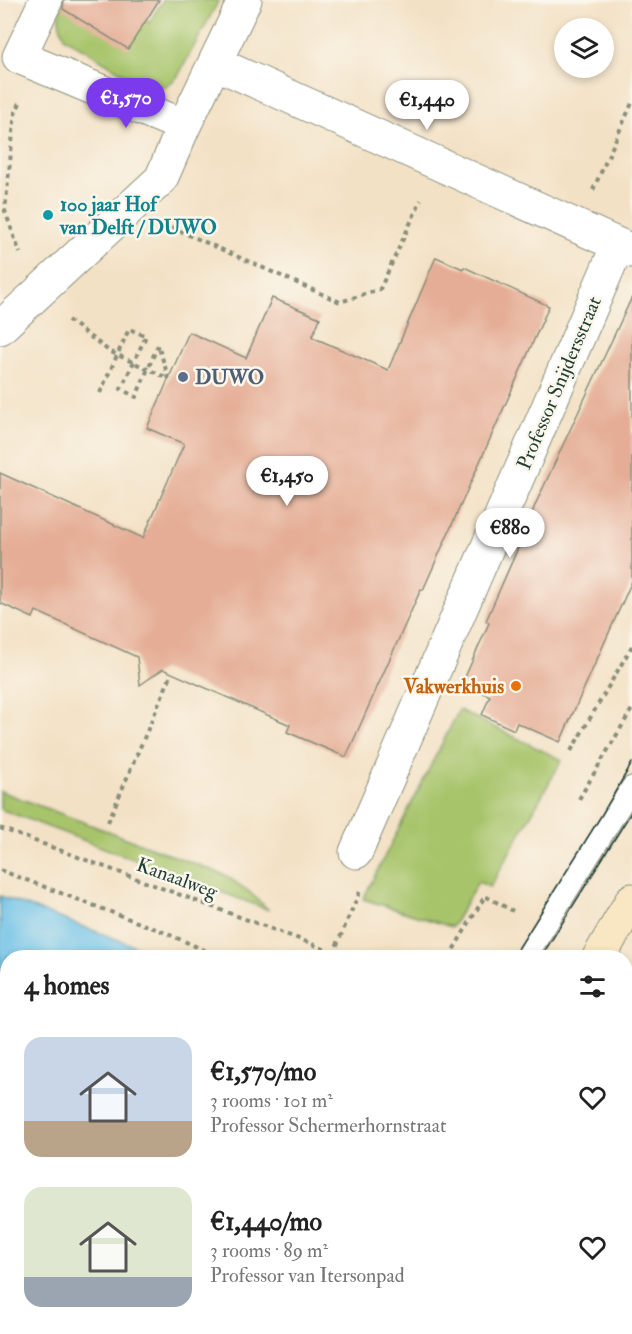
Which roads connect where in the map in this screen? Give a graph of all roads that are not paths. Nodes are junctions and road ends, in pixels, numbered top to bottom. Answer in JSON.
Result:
{"nodes":[{"id":1,"x":46,"y":0,"type":"edge"},
{"id":2,"x":245,"y":0,"type":"edge"},
{"id":3,"x":215,"y":63,"type":"junction"},
{"id":4,"x":184,"y":126,"type":"junction"},
{"id":5,"x":625,"y":248,"type":"edge"},
{"id":6,"x":0,"y":328,"type":"edge"},
{"id":7,"x":632,"y":787,"type":"edge"},
{"id":8,"x":356,"y":852,"type":"road end"},
{"id":9,"x":632,"y":900,"type":"edge"},
{"id":10,"x":530,"y":950,"type":"edge"},
{"id":11,"x":603,"y":950,"type":"edge"}],
"edges":[{"from":1,"to":4,"type":"street"},
{"from":2,"to":3,"type":"street"},
{"from":3,"to":4,"type":"street"},
{"from":3,"to":5,"type":"street"},
{"from":4,"to":6,"type":"street"},
{"from":5,"to":8,"type":"street","name":"Professor Snijdersstraat"},
{"from":7,"to":10,"type":"lane"},
{"from":9,"to":11,"type":"main road"}]}
